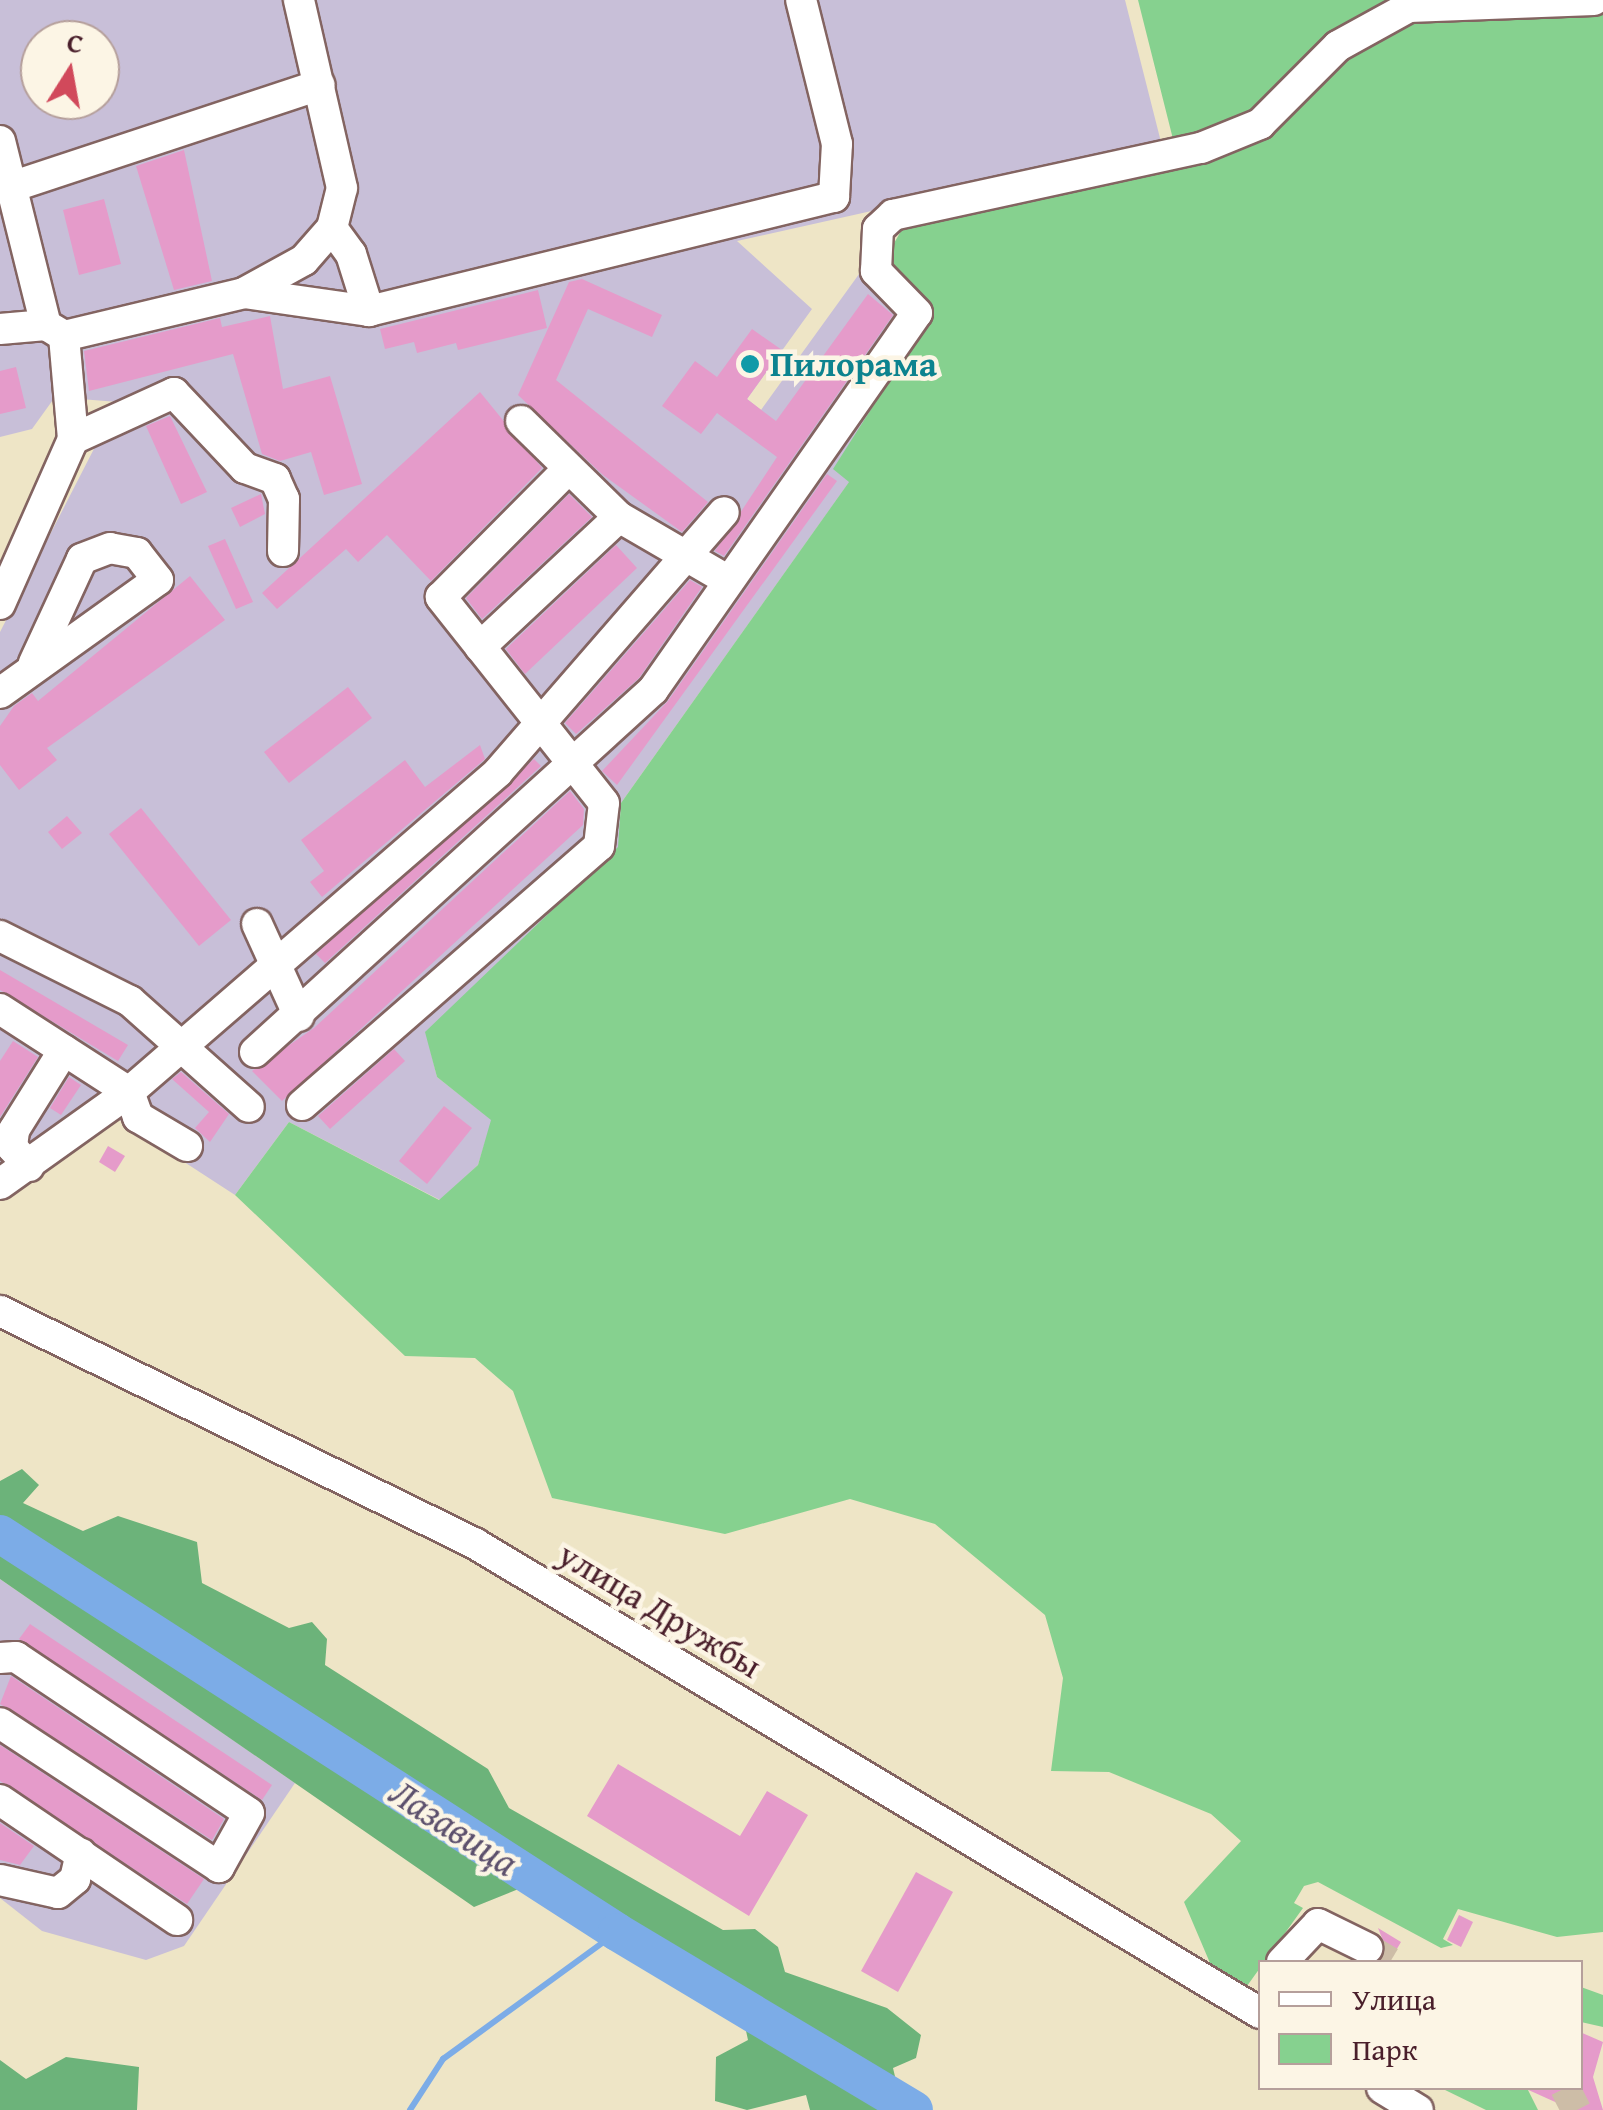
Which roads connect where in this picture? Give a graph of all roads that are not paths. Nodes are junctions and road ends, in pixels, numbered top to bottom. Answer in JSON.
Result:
{"nodes":[{"id":1,"x":298,"y":0,"type":"edge"},
{"id":2,"x":801,"y":0,"type":"edge"},
{"id":3,"x":1594,"y":0,"type":"edge"},
{"id":4,"x":320,"y":85,"type":"junction"},
{"id":5,"x":0,"y":141,"type":"edge"},
{"id":6,"x":12,"y":187,"type":"junction"},
{"id":7,"x":332,"y":228,"type":"junction"},
{"id":8,"x":244,"y":293,"type":"junction"},
{"id":9,"x":369,"y":311,"type":"junction"},
{"id":10,"x":0,"y":329,"type":"edge"},
{"id":11,"x":55,"y":330,"type":"junction"},
{"id":12,"x":521,"y":421,"type":"dead end"},
{"id":13,"x":73,"y":439,"type":"junction"},
{"id":14,"x":568,"y":469,"type":"junction"},
{"id":15,"x":724,"y":512,"type":"dead end"},
{"id":16,"x":619,"y":517,"type":"junction"},
{"id":17,"x":283,"y":551,"type":"dead end"},
{"id":18,"x":683,"y":559,"type":"junction"},
{"id":19,"x":729,"y":580,"type":"junction"},
{"id":20,"x":0,"y":604,"type":"edge"},
{"id":21,"x":480,"y":647,"type":"junction"},
{"id":22,"x":34,"y":664,"type":"dead end"},
{"id":23,"x":0,"y":693,"type":"edge"},
{"id":24,"x":538,"y":722,"type":"junction"},
{"id":25,"x":577,"y":766,"type":"junction"},
{"id":26,"x":256,"y":924,"type":"dead end"},
{"id":27,"x":0,"y":936,"type":"edge"},
{"id":28,"x":274,"y":961,"type":"junction"},
{"id":29,"x":299,"y":1016,"type":"junction"},
{"id":30,"x":4,"y":1020,"type":"edge"},
{"id":31,"x":185,"y":1042,"type":"junction"},
{"id":32,"x":64,"y":1050,"type":"junction"},
{"id":33,"x":256,"y":1052,"type":"dead end"},
{"id":34,"x":129,"y":1092,"type":"junction"},
{"id":35,"x":302,"y":1105,"type":"dead end"},
{"id":36,"x":249,"y":1107,"type":"dead end"},
{"id":37,"x":187,"y":1146,"type":"dead end"},
{"id":38,"x":29,"y":1166,"type":"junction"},
{"id":39,"x":0,"y":1184,"type":"edge"},
{"id":40,"x":0,"y":1311,"type":"edge"},
{"id":41,"x":0,"y":1658,"type":"edge"},
{"id":42,"x":0,"y":1723,"type":"edge"},
{"id":43,"x":0,"y":1800,"type":"edge"},
{"id":44,"x":81,"y":1854,"type":"junction"},
{"id":45,"x":0,"y":1880,"type":"edge"},
{"id":46,"x":178,"y":1920,"type":"dead end"},
{"id":47,"x":1382,"y":1957,"type":"tunnel mouth"},
{"id":48,"x":1284,"y":1960,"type":"edge"},
{"id":49,"x":1258,"y":2006,"type":"edge"},
{"id":50,"x":1385,"y":2090,"type":"edge"},
{"id":51,"x":1418,"y":2110,"type":"edge"}],
"edges":[{"from":1,"to":4,"type":"street"},
{"from":2,"to":9,"type":"street"},
{"from":3,"to":19,"type":"street"},
{"from":4,"to":6,"type":"street"},
{"from":4,"to":7,"type":"street"},
{"from":5,"to":6,"type":"street"},
{"from":6,"to":11,"type":"street"},
{"from":7,"to":8,"type":"street"},
{"from":7,"to":9,"type":"street"},
{"from":8,"to":9,"type":"street"},
{"from":8,"to":11,"type":"street"},
{"from":10,"to":11,"type":"street"},
{"from":11,"to":13,"type":"street"},
{"from":12,"to":14,"type":"street"},
{"from":13,"to":17,"type":"street"},
{"from":13,"to":20,"type":"street"},
{"from":14,"to":16,"type":"street"},
{"from":14,"to":21,"type":"street"},
{"from":15,"to":18,"type":"street"},
{"from":16,"to":18,"type":"street"},
{"from":16,"to":21,"type":"street"},
{"from":18,"to":19,"type":"street"},
{"from":18,"to":24,"type":"street"},
{"from":19,"to":25,"type":"street"},
{"from":21,"to":24,"type":"street"},
{"from":22,"to":23,"type":"street"},
{"from":24,"to":25,"type":"street"},
{"from":24,"to":28,"type":"street"},
{"from":25,"to":29,"type":"street"},
{"from":25,"to":35,"type":"street"},
{"from":26,"to":28,"type":"street"},
{"from":27,"to":31,"type":"street"},
{"from":28,"to":29,"type":"street"},
{"from":28,"to":31,"type":"street"},
{"from":29,"to":33,"type":"street"},
{"from":30,"to":32,"type":"street"},
{"from":31,"to":34,"type":"street"},
{"from":31,"to":36,"type":"street"},
{"from":32,"to":34,"type":"street"},
{"from":32,"to":38,"type":"street"},
{"from":34,"to":37,"type":"street"},
{"from":34,"to":38,"type":"street"},
{"from":38,"to":39,"type":"street"},
{"from":40,"to":49,"type":"street","name":"улица Дружбы"},
{"from":41,"to":42,"type":"street"},
{"from":43,"to":44,"type":"street"},
{"from":44,"to":45,"type":"street"},
{"from":44,"to":46,"type":"street"},
{"from":47,"to":48,"type":"street"},
{"from":50,"to":51,"type":"street"}]}
